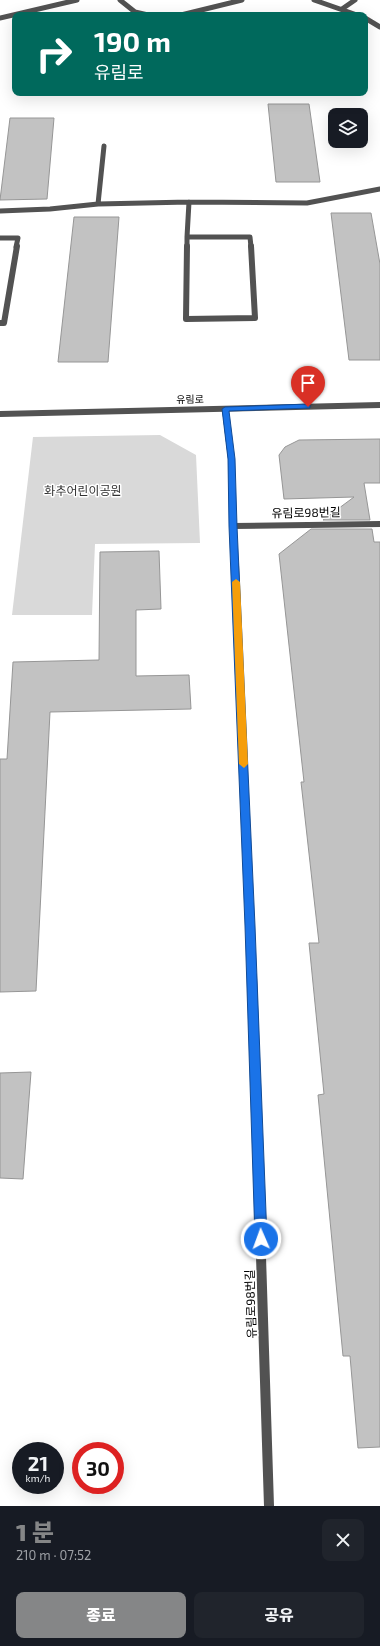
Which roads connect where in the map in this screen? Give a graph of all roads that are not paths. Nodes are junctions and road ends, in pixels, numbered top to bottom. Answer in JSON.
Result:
{"nodes":[{"id":1,"x":77,"y":0,"type":"edge"},
{"id":2,"x":120,"y":0,"type":"edge"},
{"id":3,"x":242,"y":0,"type":"edge"},
{"id":4,"x":314,"y":0,"type":"edge"},
{"id":5,"x":355,"y":0,"type":"edge"},
{"id":6,"x":68,"y":1,"type":"edge"},
{"id":7,"x":342,"y":9,"type":"junction"},
{"id":8,"x":24,"y":12,"type":"edge"},
{"id":9,"x":135,"y":12,"type":"edge"},
{"id":10,"x":193,"y":12,"type":"edge"},
{"id":11,"x":350,"y":12,"type":"edge"},
{"id":12,"x":12,"y":15,"type":"edge"},
{"id":13,"x":0,"y":18,"type":"edge"},
{"id":14,"x":368,"y":20,"type":"edge"},
{"id":15,"x":380,"y":27,"type":"edge"},
{"id":16,"x":104,"y":146,"type":"dead end"},
{"id":17,"x":380,"y":189,"type":"edge"},
{"id":18,"x":189,"y":202,"type":"junction"},
{"id":19,"x":98,"y":204,"type":"junction"},
{"id":20,"x":0,"y":211,"type":"edge"},
{"id":21,"x":187,"y":237,"type":"junction"},
{"id":22,"x":0,"y":238,"type":"edge"},
{"id":23,"x":0,"y":323,"type":"edge"},
{"id":24,"x":380,"y":405,"type":"edge"},
{"id":25,"x":225,"y":409,"type":"junction"},
{"id":26,"x":0,"y":414,"type":"edge"},
{"id":27,"x":380,"y":524,"type":"edge"},
{"id":28,"x":233,"y":526,"type":"junction"},
{"id":29,"x":269,"y":1506,"type":"edge"}],
"edges":[{"from":1,"to":6,"type":"street"},
{"from":2,"to":9,"type":"street"},
{"from":3,"to":10,"type":"street"},
{"from":4,"to":7,"type":"street"},
{"from":5,"to":7,"type":"street"},
{"from":6,"to":8,"type":"street"},
{"from":7,"to":11,"type":"street"},
{"from":12,"to":13,"type":"street"},
{"from":14,"to":15,"type":"street"},
{"from":16,"to":19,"type":"street"},
{"from":17,"to":18,"type":"street"},
{"from":18,"to":19,"type":"street"},
{"from":18,"to":21,"type":"street"},
{"from":19,"to":20,"type":"street"},
{"from":21,"to":21,"type":"street"},
{"from":22,"to":23,"type":"street"},
{"from":24,"to":25,"type":"street","name":"유림로"},
{"from":25,"to":26,"type":"street","name":"유림로"},
{"from":25,"to":28,"type":"street","name":"유림로98번길"},
{"from":27,"to":28,"type":"street","name":"유림로98번길"},
{"from":28,"to":29,"type":"street","name":"유림로98번길"}]}
